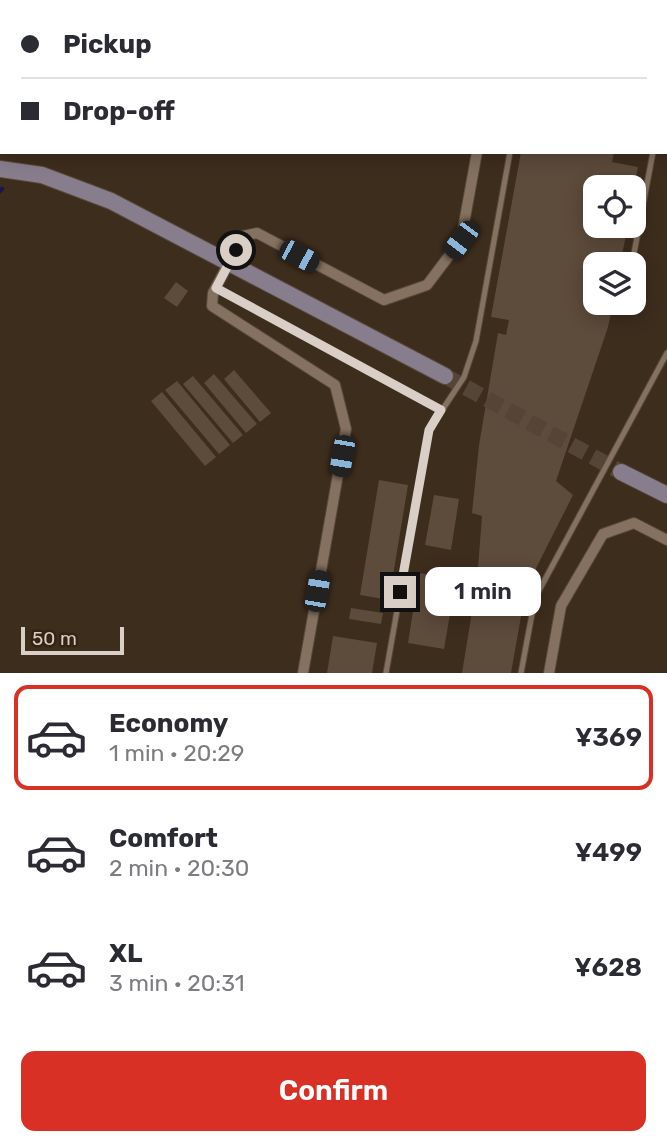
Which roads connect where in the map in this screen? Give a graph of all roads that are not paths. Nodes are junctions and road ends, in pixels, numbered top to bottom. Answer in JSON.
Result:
{"nodes":[{"id":1,"x":477,"y":154,"type":"edge"},
{"id":2,"x":510,"y":154,"type":"edge"},
{"id":3,"x":653,"y":154,"type":"edge"},
{"id":4,"x":0,"y":169,"type":"edge"},
{"id":5,"x":634,"y":252,"type":"edge"},
{"id":6,"x":230,"y":263,"type":"junction"},
{"id":7,"x":216,"y":288,"type":"junction"},
{"id":8,"x":667,"y":354,"type":"edge"},
{"id":9,"x":445,"y":376,"type":"tunnel mouth"},
{"id":10,"x":441,"y":410,"type":"junction"},
{"id":11,"x":621,"y":472,"type":"tunnel mouth"},
{"id":12,"x":667,"y":495,"type":"edge"},
{"id":13,"x":667,"y":540,"type":"edge"},
{"id":14,"x":303,"y":673,"type":"edge"},
{"id":15,"x":386,"y":673,"type":"edge"},
{"id":16,"x":521,"y":673,"type":"edge"},
{"id":17,"x":549,"y":673,"type":"edge"}],
"edges":[{"from":1,"to":6,"type":"street"},
{"from":2,"to":10,"type":"lane"},
{"from":3,"to":5,"type":"lane"},
{"from":4,"to":6,"type":"street"},
{"from":6,"to":7,"type":"street"},
{"from":6,"to":9,"type":"street"},
{"from":7,"to":10,"type":"lane"},
{"from":7,"to":14,"type":"street"},
{"from":8,"to":16,"type":"lane"},
{"from":10,"to":15,"type":"lane"},
{"from":11,"to":12,"type":"street"},
{"from":13,"to":17,"type":"street"}]}
